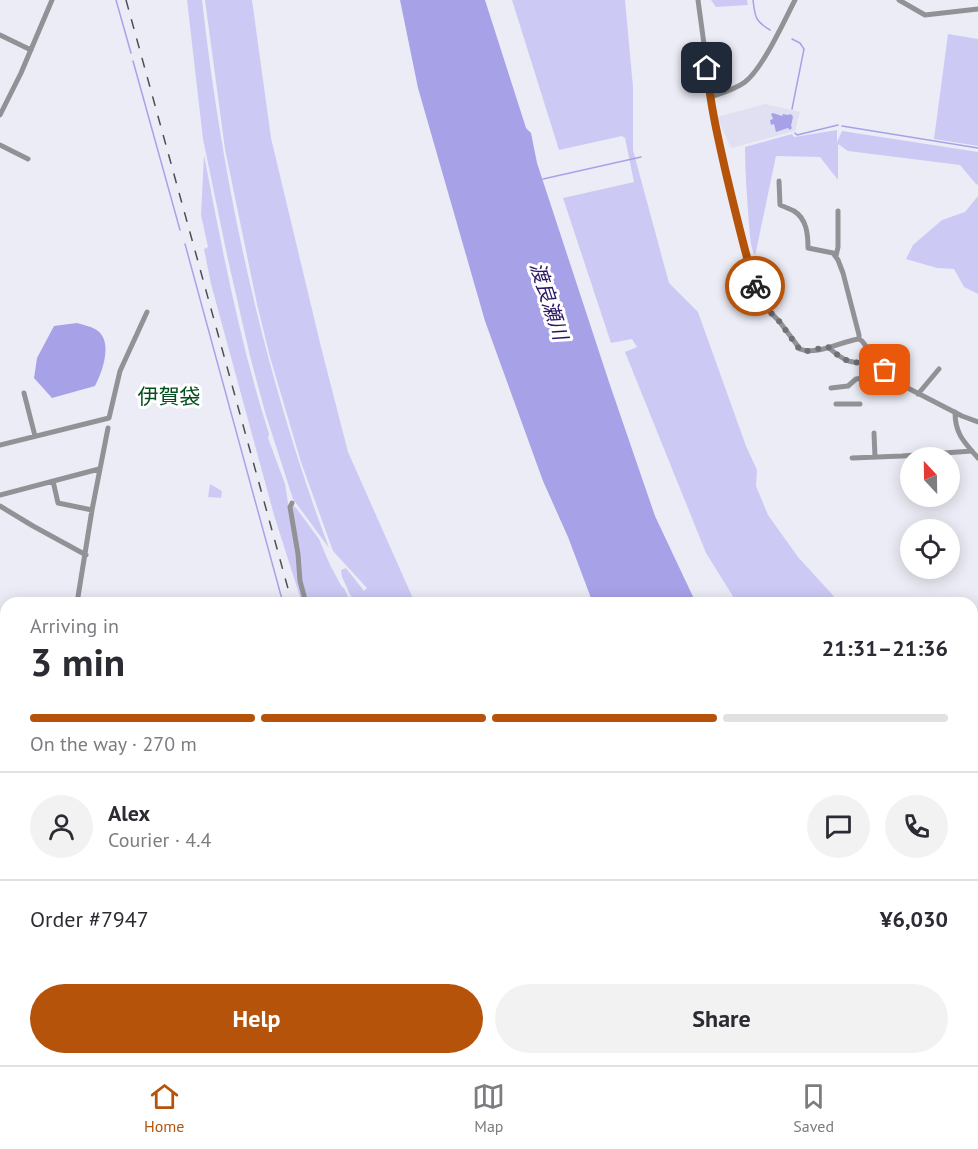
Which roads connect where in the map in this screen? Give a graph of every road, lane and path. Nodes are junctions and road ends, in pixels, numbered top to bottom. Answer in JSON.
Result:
{"nodes":[{"id":1,"x":52,"y":0,"type":"edge"},
{"id":2,"x":698,"y":0,"type":"edge"},
{"id":3,"x":795,"y":0,"type":"edge"},
{"id":4,"x":899,"y":0,"type":"edge"},
{"id":5,"x":978,"y":9,"type":"edge"},
{"id":6,"x":0,"y":35,"type":"edge"},
{"id":7,"x":31,"y":50,"type":"junction"},
{"id":8,"x":710,"y":97,"type":"junction"},
{"id":9,"x":0,"y":115,"type":"edge"},
{"id":10,"x":0,"y":145,"type":"edge"},
{"id":11,"x":28,"y":159,"type":"dead end"},
{"id":12,"x":779,"y":181,"type":"dead end"},
{"id":13,"x":838,"y":211,"type":"dead end"},
{"id":14,"x":836,"y":256,"type":"junction"},
{"id":15,"x":147,"y":312,"type":"dead end"},
{"id":16,"x":859,"y":339,"type":"junction"},
{"id":17,"x":828,"y":347,"type":"junction"},
{"id":18,"x":879,"y":362,"type":"junction"},
{"id":19,"x":939,"y":369,"type":"dead end"},
{"id":20,"x":892,"y":378,"type":"junction"},
{"id":21,"x":831,"y":388,"type":"dead end"},
{"id":22,"x":24,"y":393,"type":"dead end"},
{"id":23,"x":918,"y":394,"type":"junction"},
{"id":24,"x":836,"y":404,"type":"dead end"},
{"id":25,"x":860,"y":404,"type":"dead end"},
{"id":26,"x":955,"y":412,"type":"junction"},
{"id":27,"x":978,"y":422,"type":"edge"},
{"id":28,"x":108,"y":428,"type":"dead end"},
{"id":29,"x":874,"y":433,"type":"dead end"},
{"id":30,"x":35,"y":436,"type":"junction"},
{"id":31,"x":0,"y":445,"type":"edge"},
{"id":32,"x":972,"y":451,"type":"junction"},
{"id":33,"x":875,"y":457,"type":"junction"},
{"id":34,"x":852,"y":458,"type":"dead end"},
{"id":35,"x":978,"y":458,"type":"edge"},
{"id":36,"x":99,"y":469,"type":"junction"},
{"id":37,"x":53,"y":481,"type":"junction"},
{"id":38,"x":0,"y":495,"type":"edge"},
{"id":39,"x":292,"y":503,"type":"dead end"},
{"id":40,"x":0,"y":506,"type":"edge"},
{"id":41,"x":92,"y":510,"type":"junction"},
{"id":42,"x":86,"y":555,"type":"junction"},
{"id":43,"x":78,"y":597,"type":"edge"},
{"id":44,"x":304,"y":597,"type":"edge"}],
"edges":[{"from":1,"to":7,"type":"street"},
{"from":2,"to":8,"type":"street"},
{"from":3,"to":8,"type":"street"},
{"from":4,"to":5,"type":"street"},
{"from":6,"to":7,"type":"street"},
{"from":7,"to":9,"type":"street"},
{"from":8,"to":17,"type":"street"},
{"from":10,"to":11,"type":"street"},
{"from":12,"to":14,"type":"street"},
{"from":13,"to":14,"type":"street"},
{"from":14,"to":16,"type":"street"},
{"from":15,"to":30,"type":"street"},
{"from":16,"to":17,"type":"street"},
{"from":16,"to":18,"type":"street"},
{"from":17,"to":18,"type":"street"},
{"from":18,"to":20,"type":"street"},
{"from":19,"to":23,"type":"street"},
{"from":20,"to":21,"type":"street"},
{"from":20,"to":23,"type":"street"},
{"from":22,"to":30,"type":"street"},
{"from":23,"to":26,"type":"street"},
{"from":24,"to":25,"type":"street"},
{"from":26,"to":27,"type":"street"},
{"from":26,"to":32,"type":"street"},
{"from":28,"to":36,"type":"street"},
{"from":29,"to":33,"type":"street"},
{"from":30,"to":31,"type":"street"},
{"from":32,"to":33,"type":"street"},
{"from":32,"to":35,"type":"street"},
{"from":33,"to":34,"type":"street"},
{"from":36,"to":37,"type":"street"},
{"from":36,"to":41,"type":"street"},
{"from":37,"to":38,"type":"street"},
{"from":37,"to":41,"type":"street"},
{"from":39,"to":44,"type":"street"},
{"from":40,"to":42,"type":"street"},
{"from":41,"to":42,"type":"street"},
{"from":42,"to":43,"type":"street"}]}
